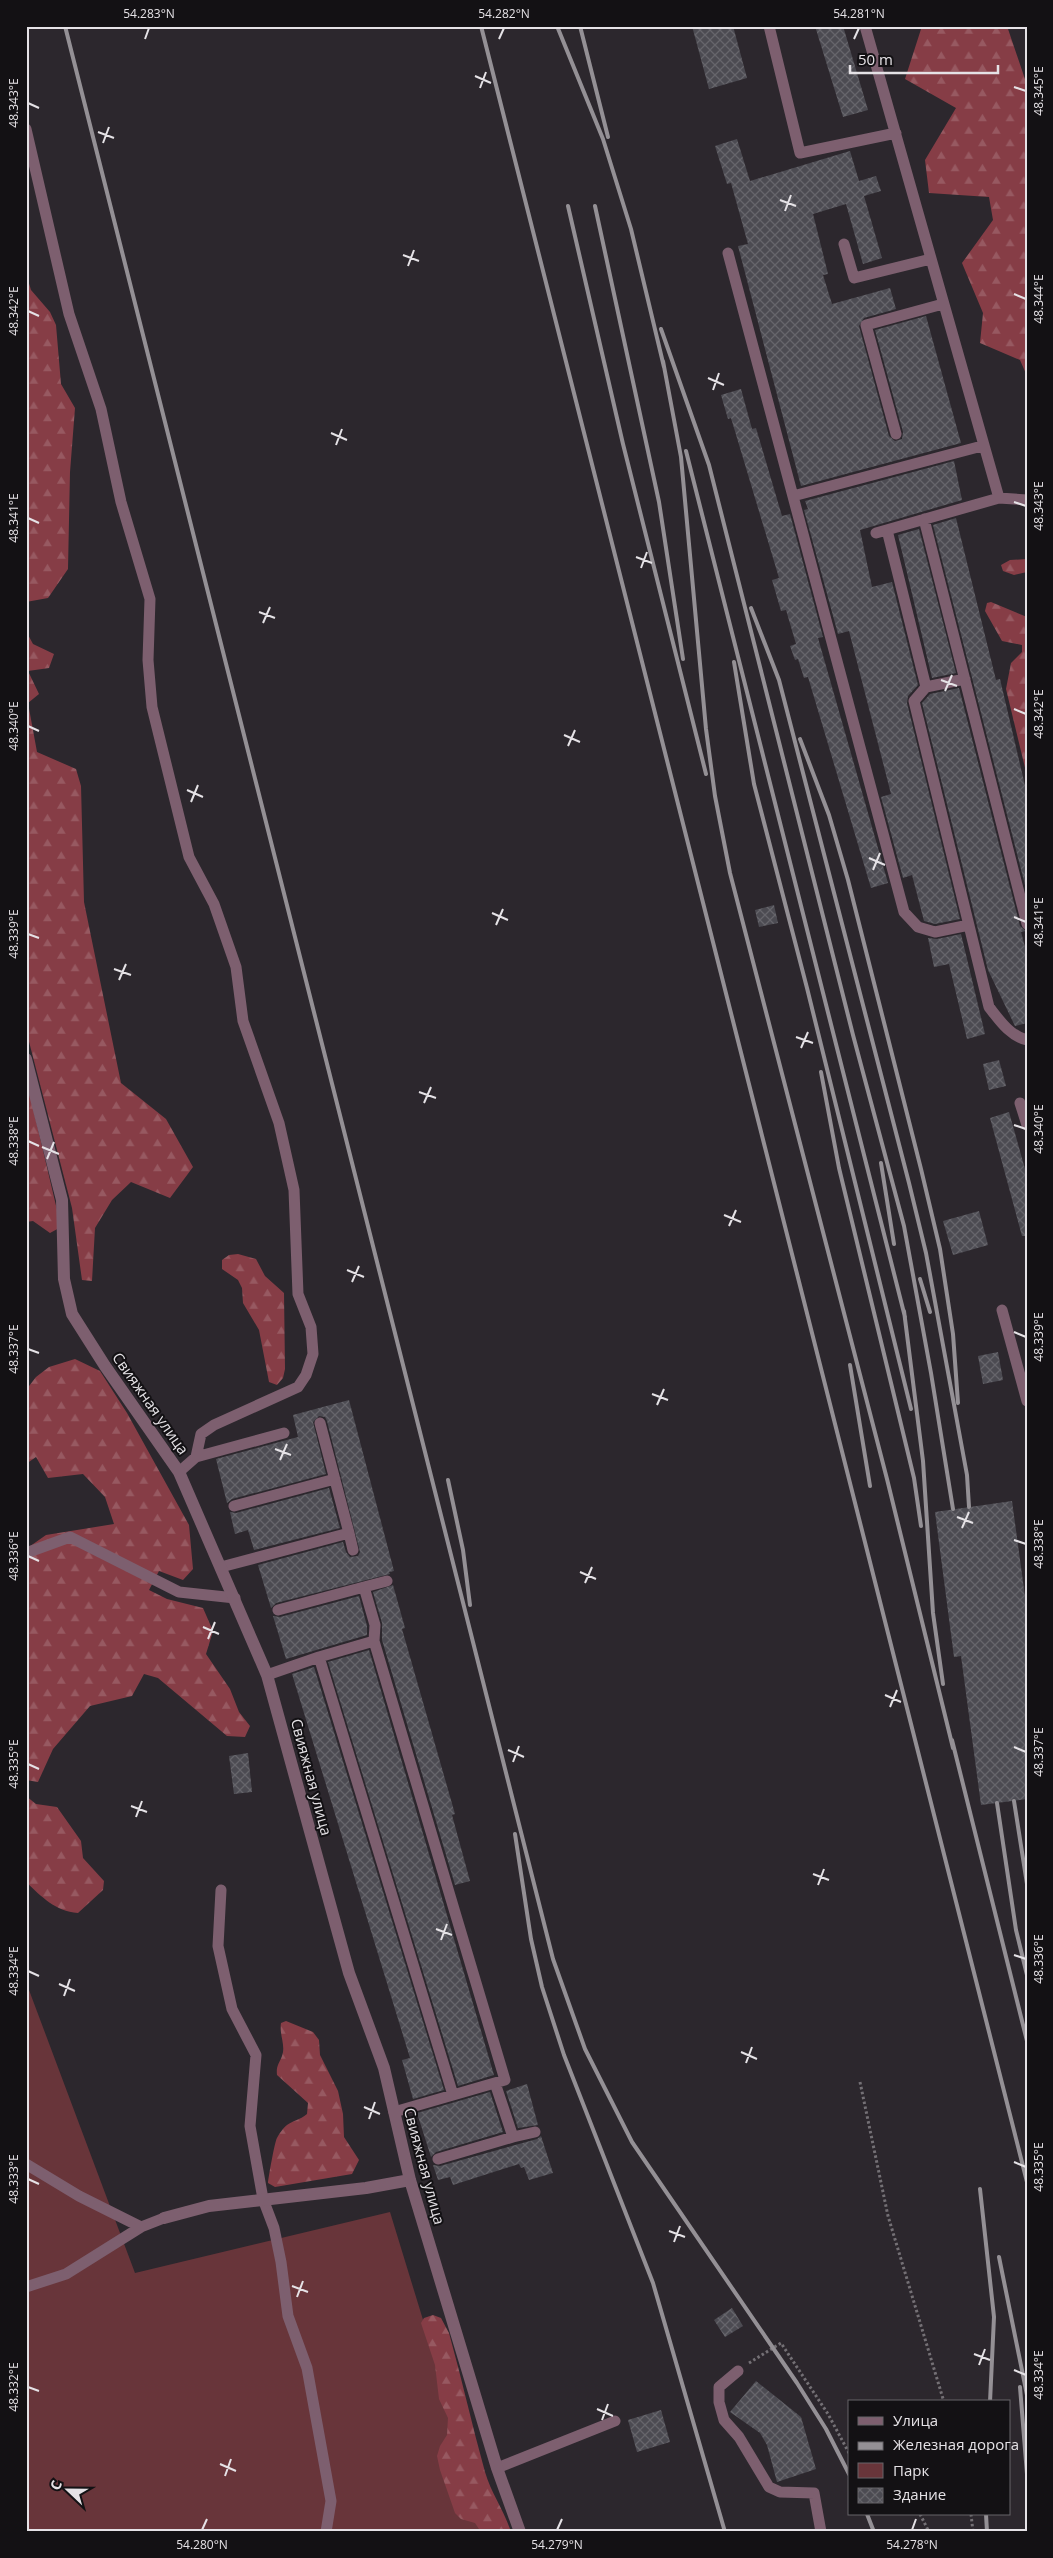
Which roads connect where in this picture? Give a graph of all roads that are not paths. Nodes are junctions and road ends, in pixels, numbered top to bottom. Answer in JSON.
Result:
{"nodes":[{"id":1,"x":769,"y":26,"type":"edge"},
{"id":2,"x":865,"y":26,"type":"edge"},
{"id":3,"x":26,"y":130,"type":"edge"},
{"id":4,"x":896,"y":133,"type":"junction"},
{"id":5,"x":844,"y":244,"type":"dead end"},
{"id":6,"x":728,"y":252,"type":"dead end"},
{"id":7,"x":931,"y":259,"type":"junction"},
{"id":8,"x":943,"y":304,"type":"junction"},
{"id":9,"x":896,"y":434,"type":"dead end"},
{"id":10,"x":982,"y":446,"type":"junction"},
{"id":11,"x":793,"y":496,"type":"junction"},
{"id":12,"x":999,"y":498,"type":"junction"},
{"id":13,"x":1027,"y":500,"type":"edge"},
{"id":14,"x":924,"y":519,"type":"junction"},
{"id":15,"x":965,"y":679,"type":"junction"},
{"id":16,"x":926,"y":687,"type":"junction"},
{"id":17,"x":1027,"y":924,"type":"edge"},
{"id":18,"x":969,"y":926,"type":"junction"},
{"id":19,"x":1027,"y":1040,"type":"edge"},
{"id":20,"x":26,"y":1059,"type":"edge"},
{"id":21,"x":1020,"y":1103,"type":"dead end"},
{"id":22,"x":1027,"y":1125,"type":"edge"},
{"id":23,"x":1002,"y":1310,"type":"dead end"},
{"id":24,"x":1027,"y":1401,"type":"edge"},
{"id":25,"x":320,"y":1423,"type":"dead end"},
{"id":26,"x":284,"y":1434,"type":"dead end"},
{"id":27,"x":196,"y":1457,"type":"junction"},
{"id":28,"x":179,"y":1472,"type":"junction"},
{"id":29,"x":335,"y":1479,"type":"junction"},
{"id":30,"x":234,"y":1506,"type":"dead end"},
{"id":31,"x":349,"y":1533,"type":"junction"},
{"id":32,"x":353,"y":1550,"type":"dead end"},
{"id":33,"x":26,"y":1553,"type":"edge"},
{"id":34,"x":221,"y":1568,"type":"junction"},
{"id":35,"x":387,"y":1581,"type":"dead end"},
{"id":36,"x":364,"y":1587,"type":"junction"},
{"id":37,"x":235,"y":1598,"type":"junction"},
{"id":38,"x":278,"y":1610,"type":"dead end"},
{"id":39,"x":374,"y":1640,"type":"junction"},
{"id":40,"x":319,"y":1657,"type":"junction"},
{"id":41,"x":267,"y":1675,"type":"junction"},
{"id":42,"x":221,"y":1890,"type":"dead end"},
{"id":43,"x":495,"y":2083,"type":"junction"},
{"id":44,"x":453,"y":2095,"type":"junction"},
{"id":45,"x":394,"y":2112,"type":"junction"},
{"id":46,"x":535,"y":2132,"type":"dead end"},
{"id":47,"x":513,"y":2137,"type":"junction"},
{"id":48,"x":438,"y":2159,"type":"dead end"},
{"id":49,"x":26,"y":2164,"type":"edge"},
{"id":50,"x":410,"y":2180,"type":"junction"},
{"id":51,"x":263,"y":2199,"type":"junction"},
{"id":52,"x":164,"y":2218,"type":"joint"},
{"id":53,"x":141,"y":2228,"type":"junction"},
{"id":54,"x":26,"y":2287,"type":"edge"},
{"id":55,"x":738,"y":2371,"type":"road end"},
{"id":56,"x":615,"y":2422,"type":"dead end"},
{"id":57,"x":497,"y":2468,"type":"junction"},
{"id":58,"x":326,"y":2532,"type":"edge"},
{"id":59,"x":520,"y":2532,"type":"edge"},
{"id":60,"x":821,"y":2532,"type":"edge"}],
"edges":[{"from":1,"to":4,"type":"lane"},
{"from":2,"to":4,"type":"lane"},
{"from":3,"to":27,"type":"lane"},
{"from":4,"to":7,"type":"lane"},
{"from":5,"to":7,"type":"lane"},
{"from":6,"to":11,"type":"lane"},
{"from":7,"to":8,"type":"lane"},
{"from":8,"to":9,"type":"lane"},
{"from":8,"to":10,"type":"lane"},
{"from":10,"to":11,"type":"lane"},
{"from":10,"to":12,"type":"lane"},
{"from":11,"to":18,"type":"lane"},
{"from":12,"to":13,"type":"lane"},
{"from":12,"to":14,"type":"lane"},
{"from":14,"to":15,"type":"lane"},
{"from":14,"to":16,"type":"lane"},
{"from":15,"to":16,"type":"lane"},
{"from":15,"to":17,"type":"lane"},
{"from":16,"to":18,"type":"lane"},
{"from":18,"to":19,"type":"lane"},
{"from":20,"to":28,"type":"street","name":"Свияжная улица"},
{"from":21,"to":22,"type":"lane"},
{"from":23,"to":24,"type":"lane"},
{"from":25,"to":29,"type":"lane"},
{"from":26,"to":27,"type":"lane"},
{"from":27,"to":28,"type":"lane"},
{"from":28,"to":34,"type":"street","name":"Свияжная улица"},
{"from":29,"to":30,"type":"lane"},
{"from":29,"to":31,"type":"lane"},
{"from":31,"to":32,"type":"lane"},
{"from":31,"to":34,"type":"lane"},
{"from":33,"to":37,"type":"lane"},
{"from":34,"to":37,"type":"street","name":"Свияжная улица"},
{"from":35,"to":36,"type":"lane"},
{"from":36,"to":38,"type":"lane"},
{"from":36,"to":39,"type":"lane"},
{"from":37,"to":41,"type":"street","name":"Свияжная улица"},
{"from":39,"to":40,"type":"lane"},
{"from":39,"to":43,"type":"lane"},
{"from":40,"to":41,"type":"lane"},
{"from":40,"to":44,"type":"lane"},
{"from":41,"to":45,"type":"street","name":"Свияжная улица"},
{"from":42,"to":51,"type":"lane"},
{"from":43,"to":44,"type":"lane"},
{"from":43,"to":47,"type":"lane"},
{"from":44,"to":45,"type":"lane"},
{"from":45,"to":50,"type":"street","name":"Свияжная улица"},
{"from":46,"to":47,"type":"lane"},
{"from":47,"to":48,"type":"lane"},
{"from":49,"to":53,"type":"lane"},
{"from":50,"to":51,"type":"street"},
{"from":50,"to":57,"type":"street","name":"Свияжная улица"},
{"from":51,"to":52,"type":"street"},
{"from":51,"to":58,"type":"lane"},
{"from":52,"to":53,"type":"lane"},
{"from":53,"to":54,"type":"lane"},
{"from":55,"to":60,"type":"lane"},
{"from":56,"to":57,"type":"lane"},
{"from":57,"to":59,"type":"street","name":"Свияжная улица"}]}
